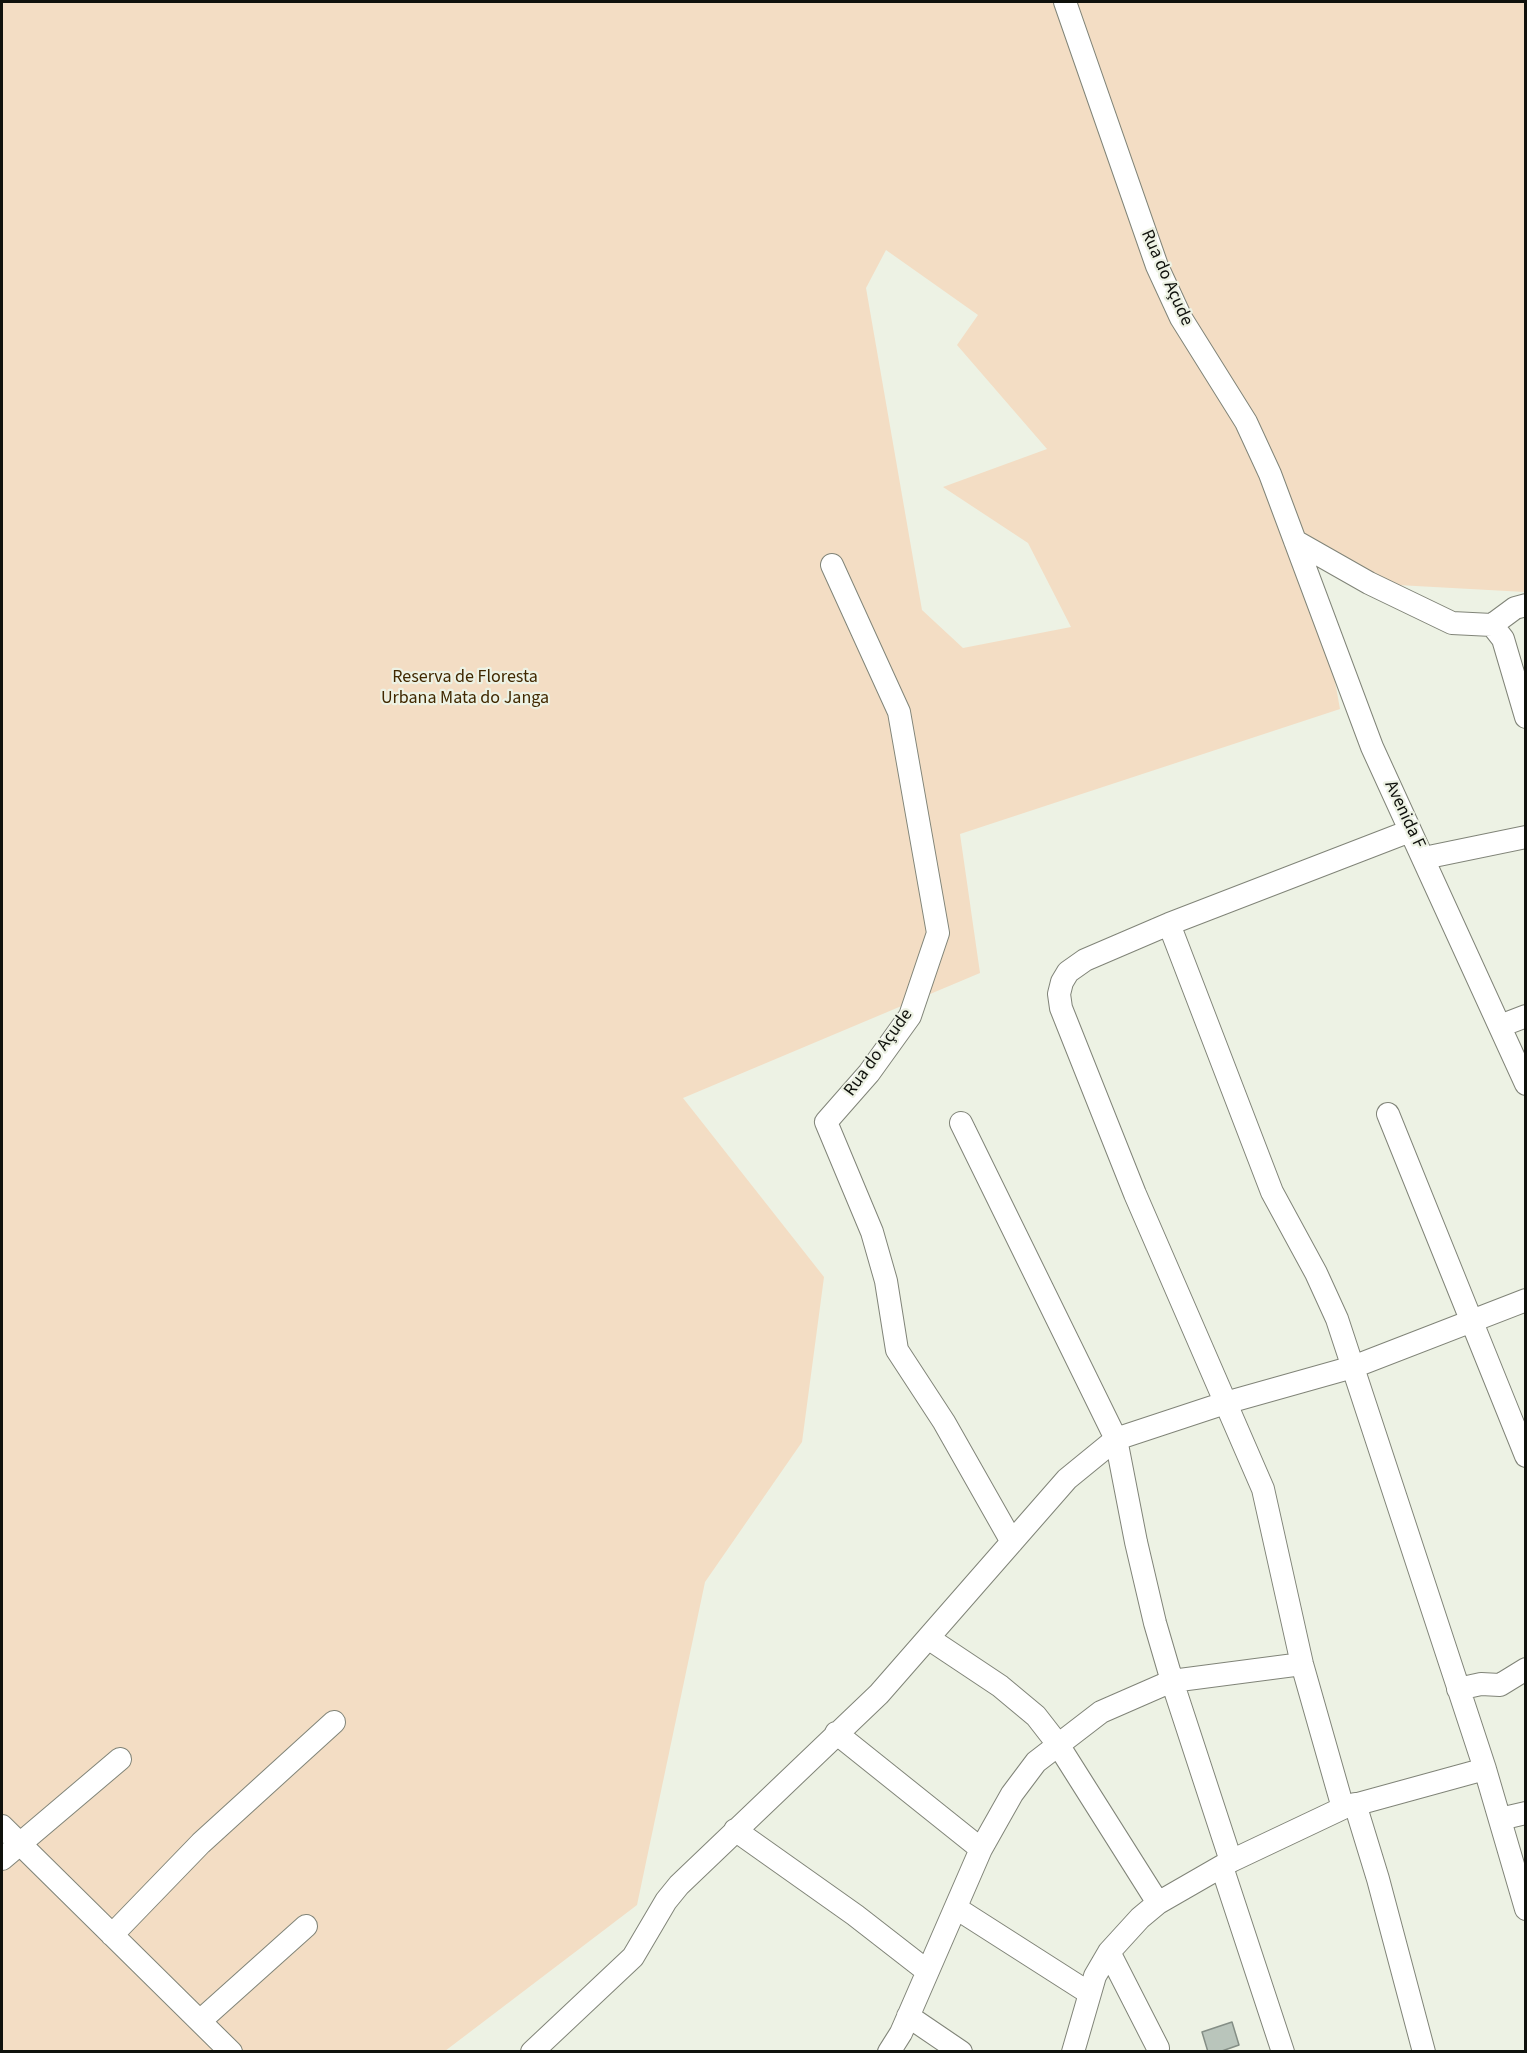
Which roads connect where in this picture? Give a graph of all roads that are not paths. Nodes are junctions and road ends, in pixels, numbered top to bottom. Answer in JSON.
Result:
{"nodes":[{"id":1,"x":1065,"y":2,"type":"edge"},
{"id":2,"x":1295,"y":541,"type":"junction"},
{"id":3,"x":832,"y":565,"type":"dead end"},
{"id":4,"x":1526,"y":605,"type":"edge"},
{"id":5,"x":1492,"y":625,"type":"junction"},
{"id":6,"x":1526,"y":717,"type":"edge"},
{"id":7,"x":1410,"y":831,"type":"junction"},
{"id":8,"x":1526,"y":837,"type":"edge"},
{"id":9,"x":1424,"y":858,"type":"junction"},
{"id":10,"x":1169,"y":924,"type":"junction"},
{"id":11,"x":1526,"y":1016,"type":"edge"},
{"id":12,"x":1500,"y":1026,"type":"junction"},
{"id":13,"x":1526,"y":1084,"type":"edge"},
{"id":14,"x":1388,"y":1114,"type":"dead end"},
{"id":15,"x":961,"y":1123,"type":"dead end"},
{"id":16,"x":1526,"y":1300,"type":"edge"},
{"id":17,"x":1471,"y":1320,"type":"junction"},
{"id":18,"x":1353,"y":1367,"type":"junction"},
{"id":19,"x":1225,"y":1403,"type":"junction"},
{"id":20,"x":1116,"y":1439,"type":"junction"},
{"id":21,"x":1526,"y":1456,"type":"edge"},
{"id":22,"x":1012,"y":1542,"type":"junction"},
{"id":23,"x":928,"y":1638,"type":"junction"},
{"id":24,"x":1302,"y":1664,"type":"junction"},
{"id":25,"x":1526,"y":1668,"type":"edge"},
{"id":26,"x":1172,"y":1681,"type":"junction"},
{"id":27,"x":1458,"y":1689,"type":"junction"},
{"id":28,"x":334,"y":1722,"type":"dead end"},
{"id":29,"x":836,"y":1733,"type":"junction"},
{"id":30,"x":1057,"y":1743,"type":"junction"},
{"id":31,"x":120,"y":1759,"type":"dead end"},
{"id":32,"x":1485,"y":1769,"type":"junction"},
{"id":33,"x":1349,"y":1806,"type":"junction"},
{"id":34,"x":1526,"y":1813,"type":"edge"},
{"id":35,"x":1500,"y":1819,"type":"junction"},
{"id":36,"x":2,"y":1826,"type":"edge"},
{"id":37,"x":735,"y":1830,"type":"junction"},
{"id":38,"x":19,"y":1843,"type":"junction"},
{"id":39,"x":981,"y":1849,"type":"junction"},
{"id":40,"x":2,"y":1859,"type":"edge"},
{"id":41,"x":1227,"y":1864,"type":"junction"},
{"id":42,"x":1158,"y":1904,"type":"junction"},
{"id":43,"x":956,"y":1908,"type":"junction"},
{"id":44,"x":1526,"y":1909,"type":"edge"},
{"id":45,"x":306,"y":1926,"type":"dead end"},
{"id":46,"x":112,"y":1935,"type":"junction"},
{"id":47,"x":1109,"y":1952,"type":"junction"},
{"id":48,"x":927,"y":1971,"type":"junction"},
{"id":49,"x":1089,"y":1993,"type":"junction"},
{"id":50,"x":908,"y":2016,"type":"junction"},
{"id":51,"x":200,"y":2021,"type":"junction"},
{"id":52,"x":1158,"y":2048,"type":"dead end"},
{"id":53,"x":231,"y":2052,"type":"edge"},
{"id":54,"x":532,"y":2052,"type":"edge"},
{"id":55,"x":889,"y":2052,"type":"edge"},
{"id":56,"x":961,"y":2052,"type":"edge"},
{"id":57,"x":1073,"y":2052,"type":"edge"},
{"id":58,"x":1283,"y":2052,"type":"edge"},
{"id":59,"x":1424,"y":2052,"type":"edge"}],
"edges":[{"from":1,"to":2,"type":"street","name":"Rua do Açude"},
{"from":2,"to":5,"type":"street"},
{"from":2,"to":7,"type":"street","name":"Avenida F"},
{"from":3,"to":22,"type":"street","name":"Rua do Açude"},
{"from":4,"to":5,"type":"street"},
{"from":5,"to":6,"type":"street"},
{"from":7,"to":9,"type":"street","name":"Avenida F"},
{"from":7,"to":10,"type":"street"},
{"from":8,"to":9,"type":"street"},
{"from":9,"to":12,"type":"street","name":"Avenida F"},
{"from":10,"to":18,"type":"street"},
{"from":10,"to":19,"type":"street"},
{"from":11,"to":12,"type":"street"},
{"from":12,"to":13,"type":"street","name":"Avenida F"},
{"from":14,"to":17,"type":"street"},
{"from":15,"to":20,"type":"street"},
{"from":16,"to":17,"type":"street"},
{"from":17,"to":18,"type":"street"},
{"from":17,"to":21,"type":"street"},
{"from":18,"to":19,"type":"street"},
{"from":18,"to":27,"type":"street"},
{"from":19,"to":20,"type":"street"},
{"from":19,"to":24,"type":"street"},
{"from":20,"to":22,"type":"street"},
{"from":20,"to":26,"type":"street"},
{"from":22,"to":23,"type":"street"},
{"from":23,"to":29,"type":"street"},
{"from":23,"to":30,"type":"street"},
{"from":24,"to":26,"type":"street"},
{"from":24,"to":33,"type":"street"},
{"from":25,"to":27,"type":"street"},
{"from":26,"to":30,"type":"street"},
{"from":26,"to":41,"type":"street"},
{"from":27,"to":32,"type":"street"},
{"from":28,"to":46,"type":"street"},
{"from":29,"to":37,"type":"street"},
{"from":29,"to":39,"type":"street"},
{"from":30,"to":39,"type":"street"},
{"from":30,"to":42,"type":"street"},
{"from":31,"to":38,"type":"street"},
{"from":32,"to":33,"type":"street"},
{"from":32,"to":35,"type":"street"},
{"from":33,"to":41,"type":"street"},
{"from":33,"to":59,"type":"street"},
{"from":34,"to":35,"type":"street"},
{"from":35,"to":44,"type":"street"},
{"from":36,"to":38,"type":"street"},
{"from":37,"to":48,"type":"street"},
{"from":37,"to":54,"type":"street"},
{"from":38,"to":40,"type":"street"},
{"from":38,"to":46,"type":"street"},
{"from":39,"to":43,"type":"street"},
{"from":41,"to":42,"type":"street"},
{"from":41,"to":58,"type":"street"},
{"from":42,"to":47,"type":"street"},
{"from":43,"to":48,"type":"street"},
{"from":43,"to":49,"type":"street"},
{"from":45,"to":51,"type":"street"},
{"from":46,"to":51,"type":"street"},
{"from":47,"to":49,"type":"street"},
{"from":47,"to":52,"type":"street"},
{"from":48,"to":50,"type":"street"},
{"from":49,"to":57,"type":"street"},
{"from":50,"to":55,"type":"street"},
{"from":50,"to":56,"type":"street"},
{"from":51,"to":53,"type":"street"}]}
